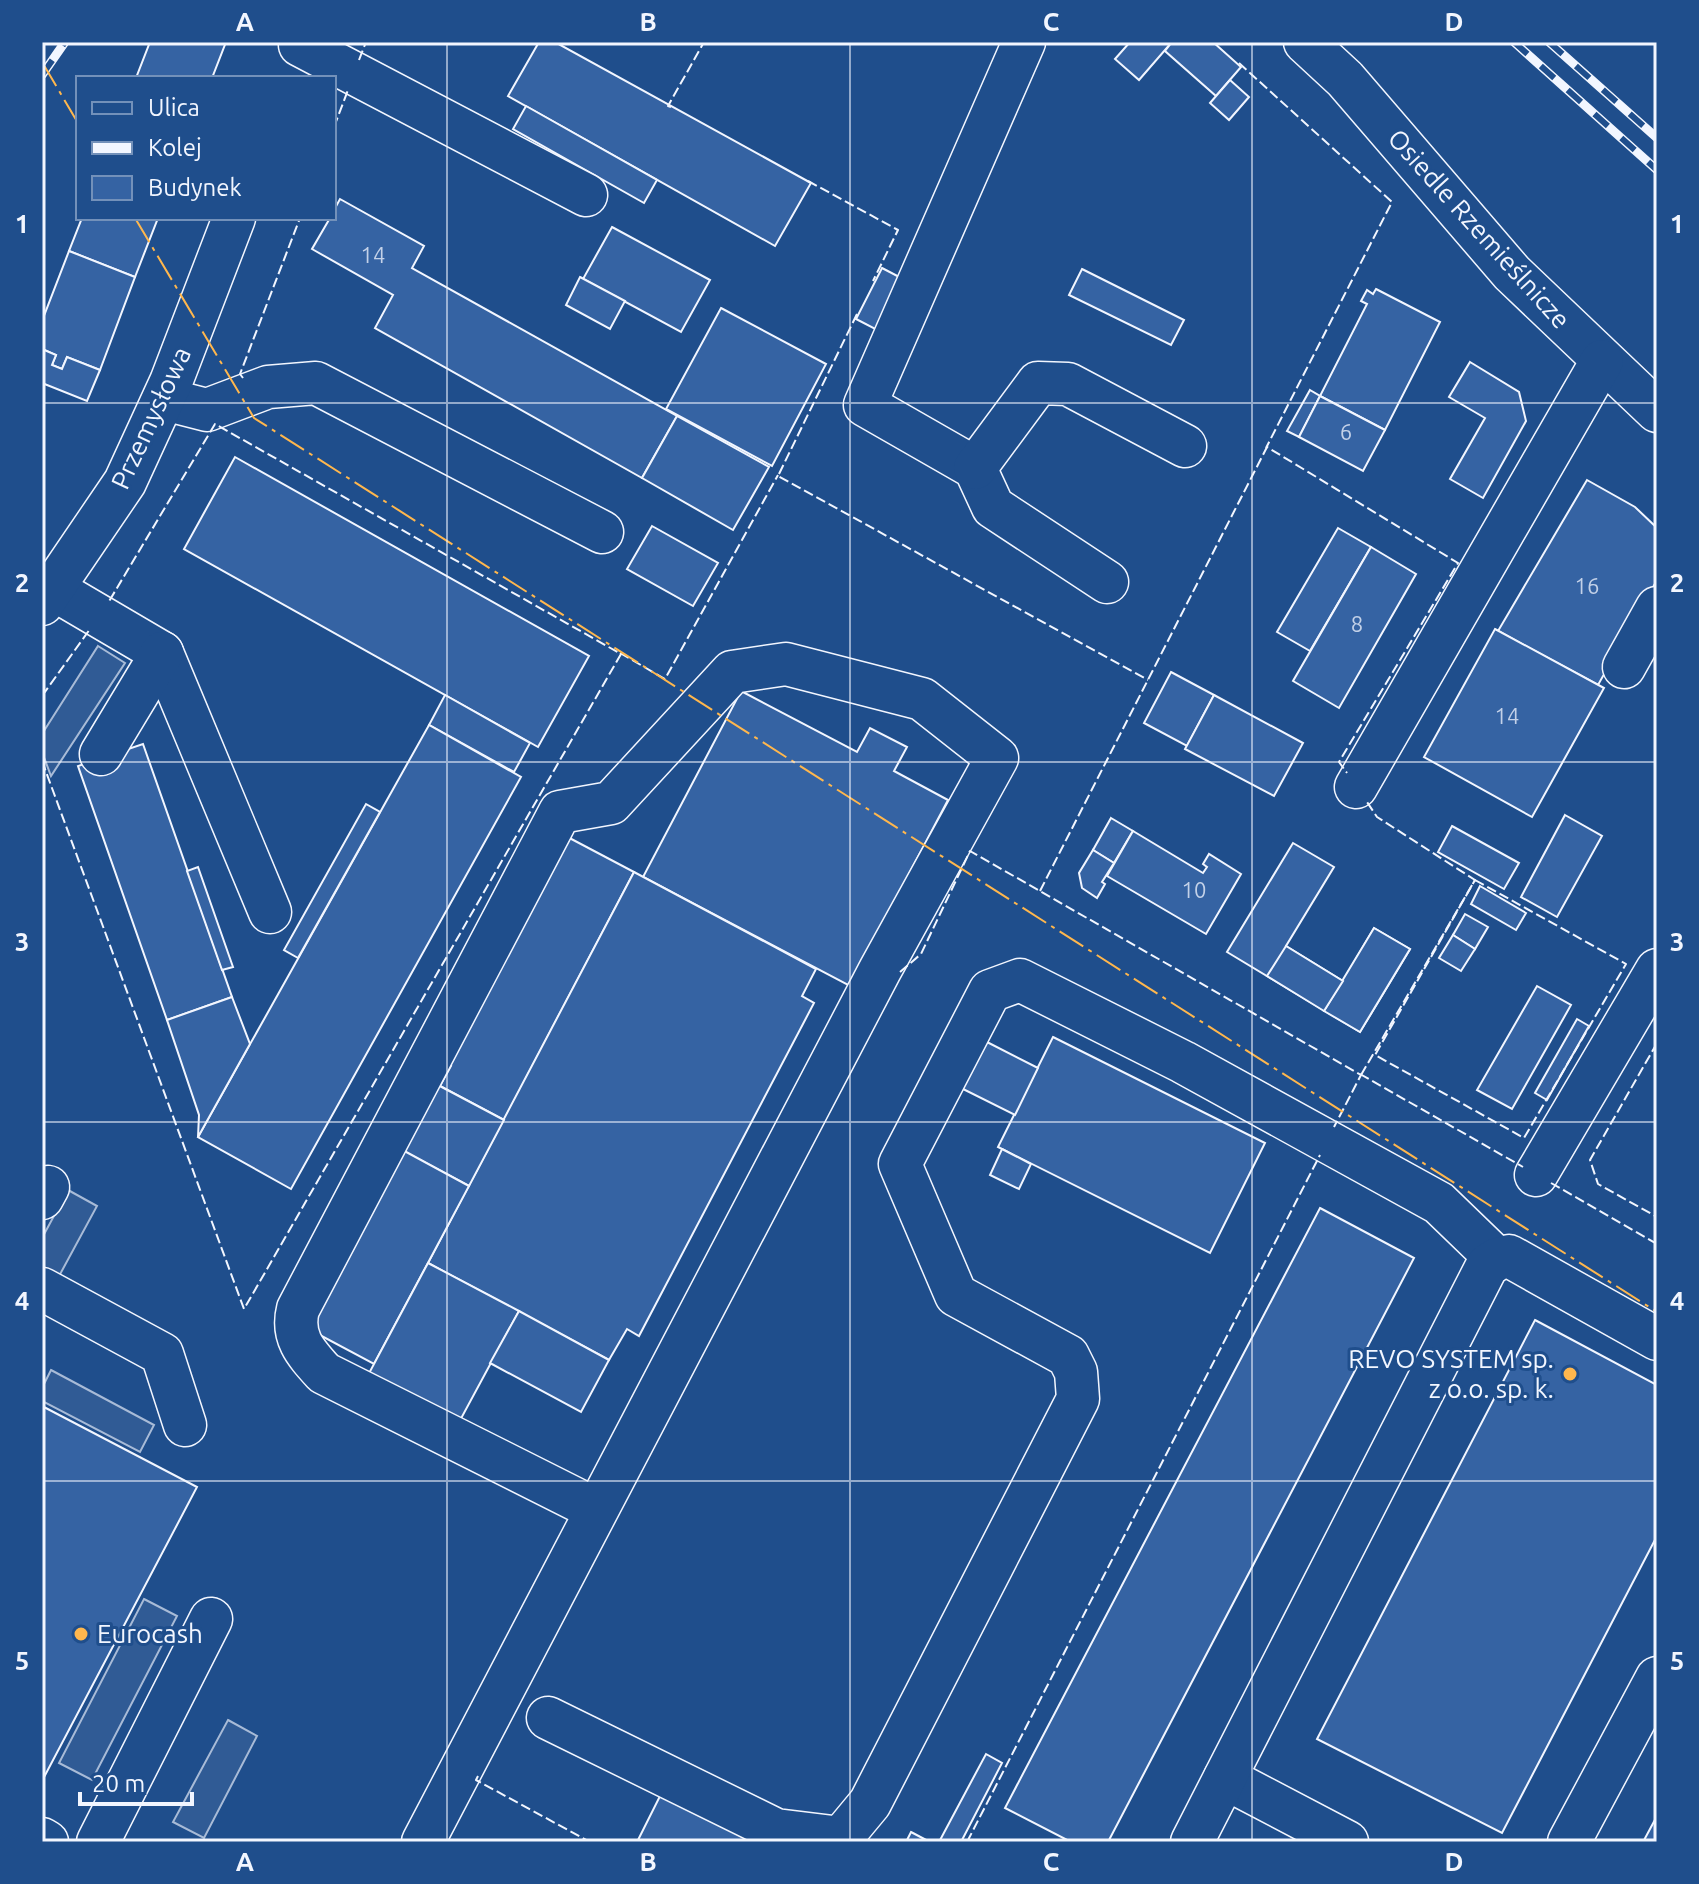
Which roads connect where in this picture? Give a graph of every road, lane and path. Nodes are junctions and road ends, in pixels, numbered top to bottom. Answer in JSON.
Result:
{"nodes":[{"id":1,"x":1024,"y":42,"type":"edge"},
{"id":2,"x":1305,"y":42,"type":"edge"},
{"id":3,"x":296,"y":55,"type":"edge"},
{"id":4,"x":586,"y":195,"type":"dead end"},
{"id":5,"x":233,"y":220,"type":"edge"},
{"id":6,"x":1602,"y":361,"type":"junction"},
{"id":7,"x":164,"y":399,"type":"junction"},
{"id":8,"x":1657,"y":411,"type":"edge"},
{"id":9,"x":1185,"y":446,"type":"dead end"},
{"id":10,"x":975,"y":468,"type":"junction"},
{"id":11,"x":602,"y":532,"type":"dead end"},
{"id":12,"x":1107,"y":582,"type":"dead end"},
{"id":13,"x":48,"y":596,"type":"edge"},
{"id":14,"x":1657,"y":608,"type":"edge"},
{"id":15,"x":162,"y":653,"type":"junction"},
{"id":16,"x":1624,"y":667,"type":"dead end"},
{"id":17,"x":101,"y":754,"type":"dead end"},
{"id":18,"x":1356,"y":787,"type":"dead end"},
{"id":19,"x":270,"y":912,"type":"dead end"},
{"id":20,"x":1657,"y":970,"type":"edge"},
{"id":21,"x":1536,"y":1175,"type":"dead end"},
{"id":22,"x":1497,"y":1259,"type":"junction"},
{"id":23,"x":42,"y":1289,"type":"edge"},
{"id":24,"x":1657,"y":1339,"type":"edge"},
{"id":25,"x":185,"y":1425,"type":"dead end"},
{"id":26,"x":597,"y":1510,"type":"junction"},
{"id":27,"x":211,"y":1619,"type":"dead end"},
{"id":28,"x":1657,"y":1678,"type":"edge"},
{"id":29,"x":548,"y":1718,"type":"dead end"},
{"id":30,"x":1225,"y":1778,"type":"junction"},
{"id":31,"x":98,"y":1842,"type":"edge"},
{"id":32,"x":423,"y":1842,"type":"edge"},
{"id":33,"x":1192,"y":1842,"type":"edge"},
{"id":34,"x":1347,"y":1842,"type":"edge"},
{"id":35,"x":1569,"y":1842,"type":"edge"}],
"edges":[{"from":1,"to":10,"type":"street"},
{"from":2,"to":6,"type":"street","name":"Osiedle Rzemieślnicze"},
{"from":3,"to":4,"type":"street"},
{"from":5,"to":7,"type":"street","name":"Przemysłowa"},
{"from":6,"to":8,"type":"street","name":"Osiedle Rzemieślnicze"},
{"from":6,"to":18,"type":"street"},
{"from":7,"to":11,"type":"street"},
{"from":7,"to":13,"type":"street","name":"Przemysłowa"},
{"from":9,"to":10,"type":"street"},
{"from":10,"to":12,"type":"street"},
{"from":13,"to":15,"type":"street"},
{"from":14,"to":16,"type":"street"},
{"from":15,"to":17,"type":"street"},
{"from":15,"to":19,"type":"street"},
{"from":20,"to":21,"type":"street"},
{"from":22,"to":24,"type":"street"},
{"from":22,"to":29,"type":"street"},
{"from":22,"to":30,"type":"street"},
{"from":23,"to":25,"type":"street"},
{"from":26,"to":26,"type":"street"},
{"from":26,"to":32,"type":"street"},
{"from":27,"to":31,"type":"street"},
{"from":28,"to":35,"type":"street"},
{"from":30,"to":33,"type":"street"},
{"from":30,"to":34,"type":"street"}]}
